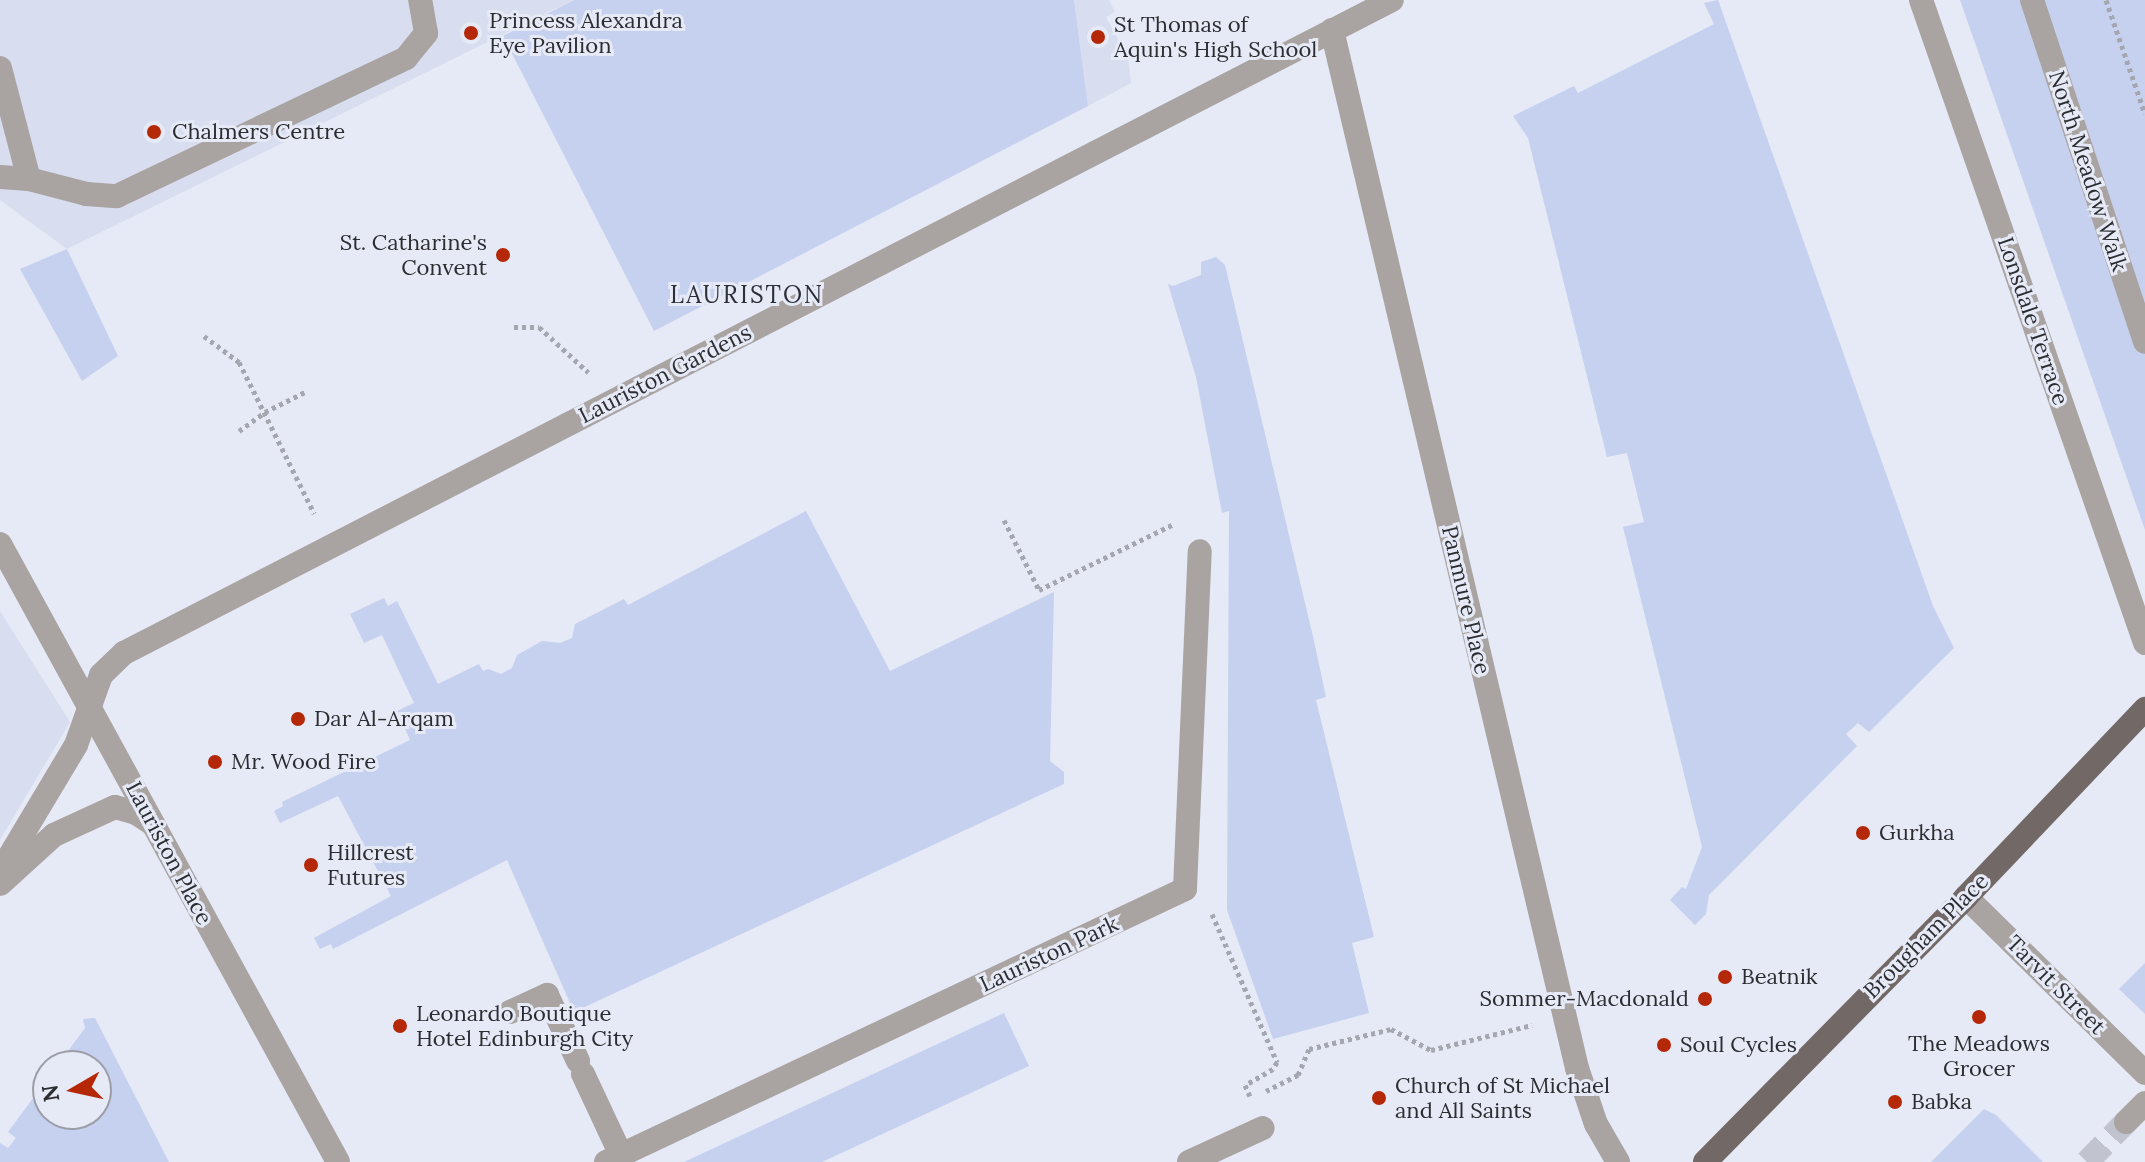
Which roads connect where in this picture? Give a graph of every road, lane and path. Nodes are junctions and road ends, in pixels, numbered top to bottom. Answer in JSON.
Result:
{"nodes":[{"id":1,"x":1392,"y":0,"type":"edge"},
{"id":2,"x":1921,"y":0,"type":"edge"},
{"id":3,"x":2032,"y":0,"type":"edge"},
{"id":4,"x":2106,"y":0,"type":"edge"},
{"id":5,"x":422,"y":1,"type":"edge"},
{"id":6,"x":1332,"y":30,"type":"junction"},
{"id":7,"x":0,"y":68,"type":"edge"},
{"id":8,"x":2145,"y":114,"type":"edge"},
{"id":9,"x":0,"y":177,"type":"edge"},
{"id":10,"x":29,"y":179,"type":"junction"},
{"id":11,"x":514,"y":327,"type":"dead end"},
{"id":12,"x":204,"y":336,"type":"dead end"},
{"id":13,"x":2145,"y":342,"type":"edge"},
{"id":14,"x":307,"y":391,"type":"dead end"},
{"id":15,"x":607,"y":404,"type":"junction"},
{"id":16,"x":265,"y":412,"type":"junction"},
{"id":17,"x":239,"y":431,"type":"dead end"},
{"id":18,"x":1184,"y":519,"type":"dead end"},
{"id":19,"x":1004,"y":520,"type":"dead end"},
{"id":20,"x":0,"y":544,"type":"edge"},
{"id":21,"x":331,"y":545,"type":"junction"},
{"id":22,"x":1200,"y":551,"type":"dead end"},
{"id":23,"x":2145,"y":643,"type":"edge"},
{"id":24,"x":89,"y":706,"type":"junction"},
{"id":25,"x":2145,"y":709,"type":"edge"},
{"id":26,"x":153,"y":824,"type":"junction"},
{"id":27,"x":0,"y":872,"type":"edge"},
{"id":28,"x":0,"y":884,"type":"edge"},
{"id":29,"x":1185,"y":889,"type":"junction"},
{"id":30,"x":1966,"y":897,"type":"junction"},
{"id":31,"x":510,"y":1012,"type":"dead end"},
{"id":32,"x":1565,"y":1017,"type":"junction"},
{"id":33,"x":2145,"y":1073,"type":"edge"},
{"id":34,"x":1251,"y":1098,"type":"junction"},
{"id":35,"x":2145,"y":1103,"type":"edge"},
{"id":36,"x":2126,"y":1122,"type":"tunnel mouth"},
{"id":37,"x":1263,"y":1128,"type":"joint"},
{"id":38,"x":614,"y":1159,"type":"edge"},
{"id":39,"x":338,"y":1162,"type":"edge"},
{"id":40,"x":1189,"y":1162,"type":"edge"},
{"id":41,"x":1618,"y":1162,"type":"edge"},
{"id":42,"x":1705,"y":1162,"type":"edge"}],
"edges":[{"from":1,"to":6,"type":"street","name":"Lauriston Gardens"},
{"from":2,"to":23,"type":"street","name":"Lonsdale Terrace"},
{"from":3,"to":13,"type":"street","name":"North Meadow Walk"},
{"from":4,"to":8,"type":"path"},
{"from":5,"to":10,"type":"street"},
{"from":6,"to":15,"type":"street","name":"Lauriston Gardens"},
{"from":6,"to":32,"type":"street","name":"Panmure Place"},
{"from":7,"to":10,"type":"street"},
{"from":9,"to":10,"type":"street"},
{"from":11,"to":15,"type":"path"},
{"from":12,"to":16,"type":"path"},
{"from":14,"to":16,"type":"path"},
{"from":15,"to":21,"type":"street","name":"Lauriston Gardens"},
{"from":16,"to":17,"type":"path"},
{"from":16,"to":21,"type":"path"},
{"from":18,"to":19,"type":"path"},
{"from":20,"to":24,"type":"street","name":"Lauriston Place"},
{"from":21,"to":24,"type":"street","name":"Lauriston Gardens"},
{"from":22,"to":29,"type":"street"},
{"from":24,"to":26,"type":"street","name":"Lauriston Place"},
{"from":24,"to":27,"type":"street","name":"Lauriston Gardens"},
{"from":25,"to":30,"type":"main road","name":"Brougham Place"},
{"from":26,"to":28,"type":"street"},
{"from":26,"to":39,"type":"street","name":"Lauriston Place"},
{"from":29,"to":34,"type":"path"},
{"from":29,"to":38,"type":"street","name":"Lauriston Park"},
{"from":30,"to":33,"type":"street","name":"Tarvit Street"},
{"from":30,"to":42,"type":"main road","name":"Brougham Place"},
{"from":31,"to":38,"type":"street"},
{"from":32,"to":34,"type":"path"},
{"from":32,"to":41,"type":"street","name":"Panmure Place"},
{"from":34,"to":37,"type":"path"},
{"from":35,"to":36,"type":"street"},
{"from":37,"to":40,"type":"street"}]}
